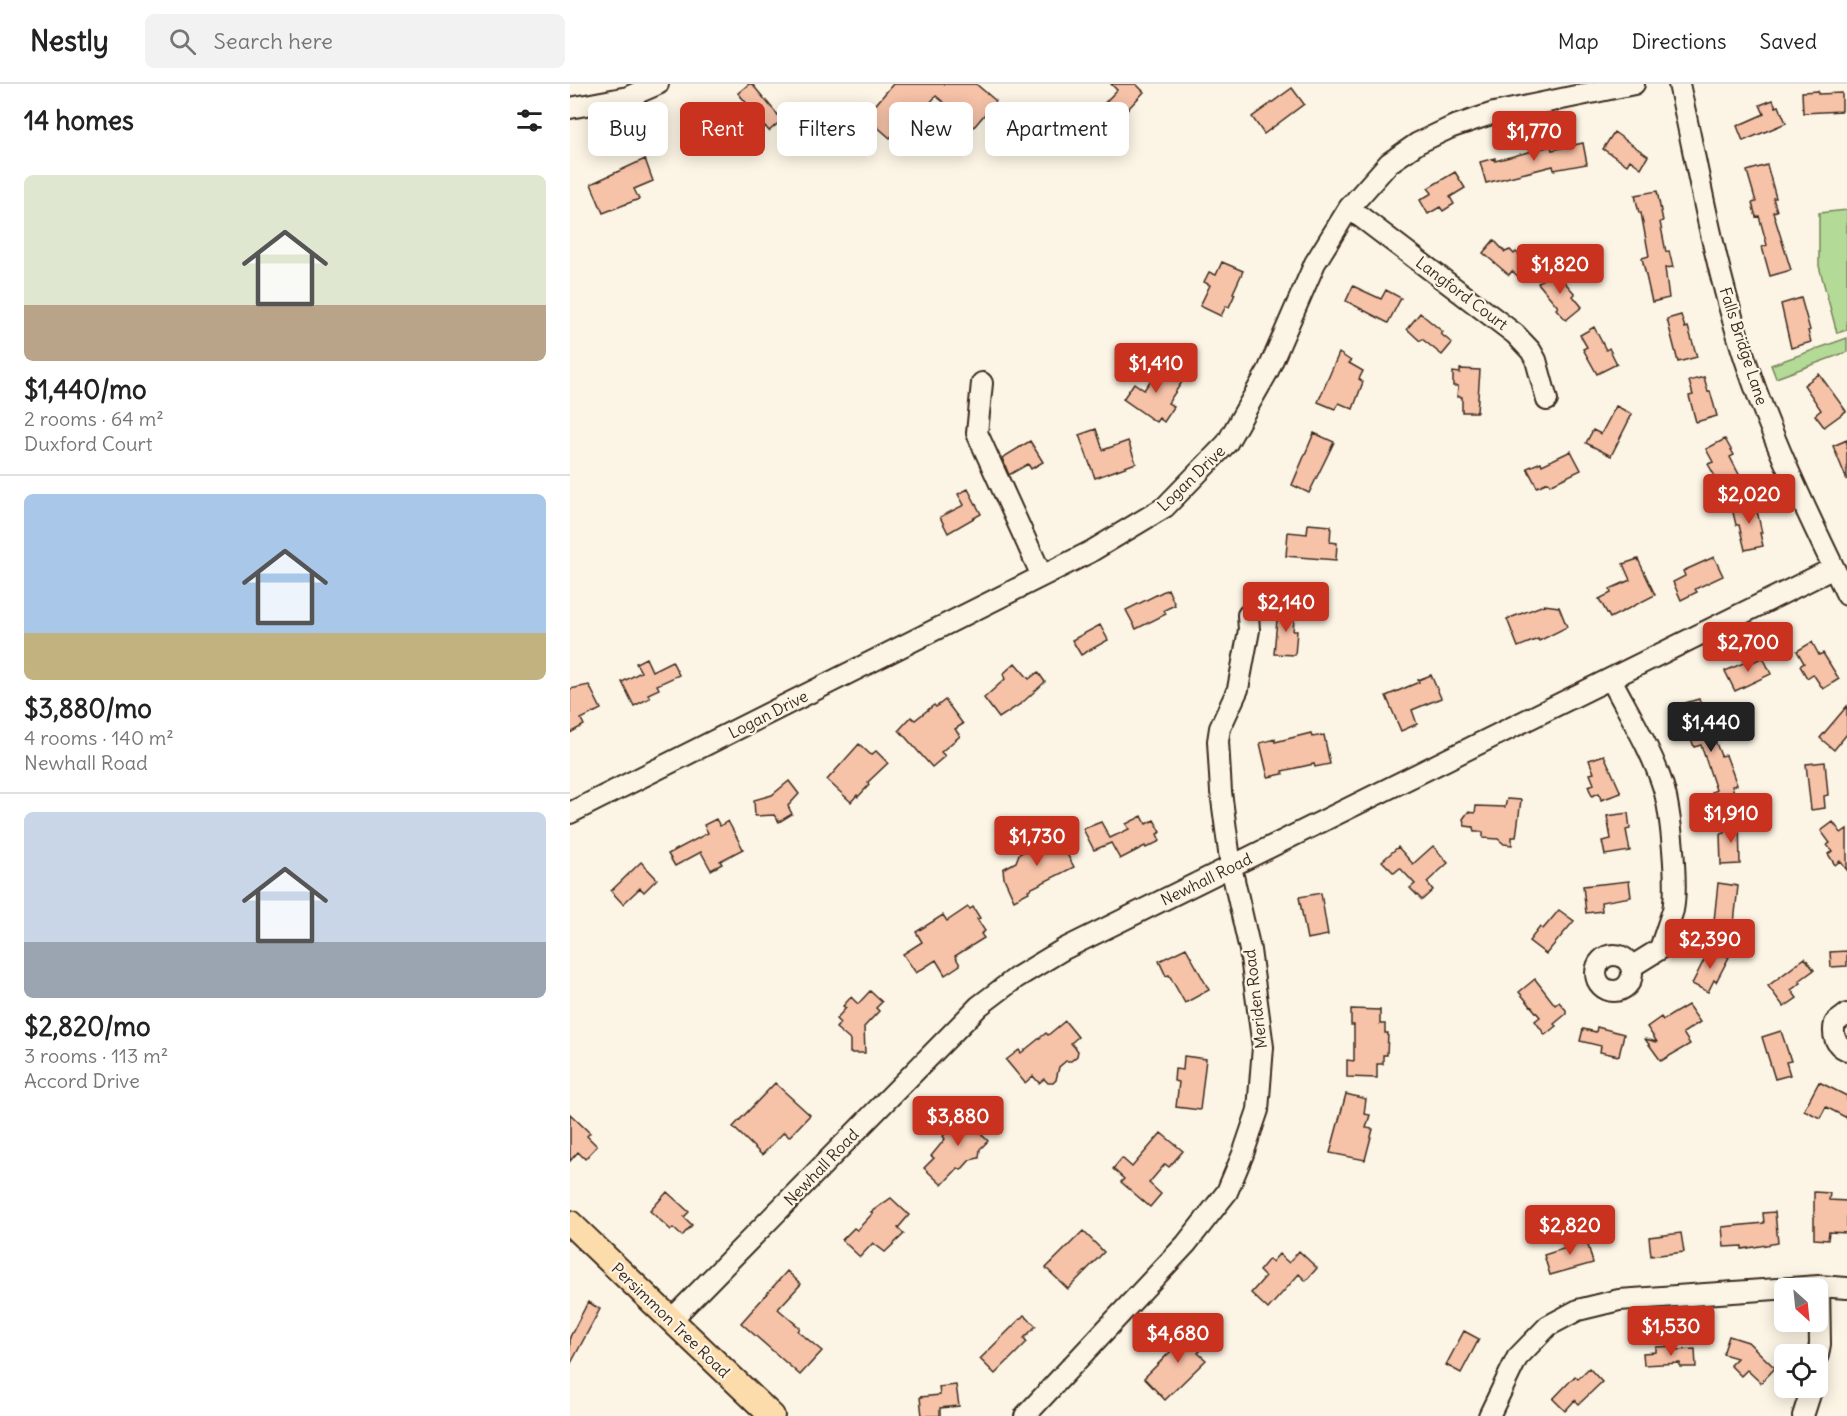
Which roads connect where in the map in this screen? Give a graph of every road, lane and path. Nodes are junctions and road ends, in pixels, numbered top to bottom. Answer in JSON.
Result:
{"nodes":[{"id":1,"x":658,"y":84,"type":"edge"},
{"id":2,"x":1634,"y":84,"type":"edge"},
{"id":3,"x":1679,"y":84,"type":"edge"},
{"id":4,"x":570,"y":108,"type":"edge"},
{"id":5,"x":1349,"y":208,"type":"junction"},
{"id":6,"x":982,"y":383,"type":"dead end"},
{"id":7,"x":1547,"y":400,"type":"dead end"},
{"id":8,"x":1834,"y":568,"type":"junction"},
{"id":9,"x":1042,"y":576,"type":"junction"},
{"id":10,"x":1847,"y":595,"type":"edge"},
{"id":11,"x":1248,"y":615,"type":"dead end"},
{"id":12,"x":1611,"y":679,"type":"junction"},
{"id":13,"x":570,"y":813,"type":"edge"},
{"id":14,"x":1231,"y":867,"type":"junction"},
{"id":15,"x":1631,"y":967,"type":"dead end"},
{"id":16,"x":1847,"y":1014,"type":"edge"},
{"id":17,"x":1847,"y":1050,"type":"edge"},
{"id":18,"x":570,"y":1223,"type":"edge"},
{"id":19,"x":1828,"y":1287,"type":"edge"},
{"id":20,"x":1847,"y":1288,"type":"edge"},
{"id":21,"x":1774,"y":1289,"type":"edge"},
{"id":22,"x":671,"y":1320,"type":"junction"},
{"id":23,"x":1809,"y":1398,"type":"edge"},
{"id":24,"x":772,"y":1416,"type":"edge"},
{"id":25,"x":1025,"y":1416,"type":"edge"},
{"id":26,"x":1489,"y":1416,"type":"edge"},
{"id":27,"x":1803,"y":1416,"type":"edge"}],
"edges":[{"from":1,"to":4,"type":"street"},
{"from":2,"to":5,"type":"street","name":"Logan Drive"},
{"from":3,"to":8,"type":"street","name":"Falls Bridge Lane"},
{"from":5,"to":7,"type":"street","name":"Langford Court"},
{"from":5,"to":9,"type":"street","name":"Logan Drive"},
{"from":6,"to":9,"type":"street"},
{"from":8,"to":10,"type":"street","name":"Falls Bridge Lane"},
{"from":8,"to":12,"type":"street","name":"Newhall Road"},
{"from":9,"to":13,"type":"street","name":"Logan Drive"},
{"from":11,"to":14,"type":"street","name":"Meriden Road"},
{"from":12,"to":14,"type":"street","name":"Newhall Road"},
{"from":12,"to":15,"type":"street"},
{"from":14,"to":22,"type":"street","name":"Newhall Road"},
{"from":14,"to":25,"type":"street","name":"Meriden Road"},
{"from":16,"to":17,"type":"street"},
{"from":18,"to":22,"type":"main road","name":"Persimmon Tree Road"},
{"from":19,"to":20,"type":"street"},
{"from":21,"to":26,"type":"street"},
{"from":22,"to":24,"type":"main road","name":"Persimmon Tree Road"},
{"from":23,"to":27,"type":"street"}]}
